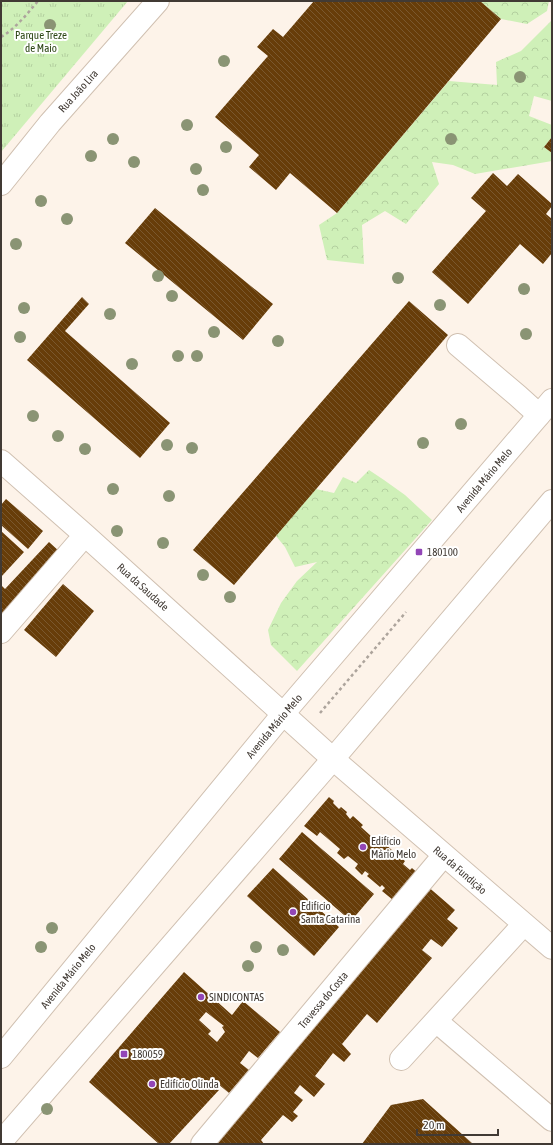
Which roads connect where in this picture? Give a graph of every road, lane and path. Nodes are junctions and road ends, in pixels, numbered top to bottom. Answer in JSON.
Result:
{"nodes":[{"id":1,"x":38,"y":1,"type":"edge"},
{"id":2,"x":158,"y":1,"type":"edge"},
{"id":3,"x":1,"y":37,"type":"edge"},
{"id":4,"x":1,"y":184,"type":"edge"},
{"id":5,"x":458,"y":345,"type":"dead end"},
{"id":6,"x":545,"y":408,"type":"edge"},
{"id":7,"x":1,"y":461,"type":"edge"},
{"id":8,"x":552,"y":501,"type":"edge"},
{"id":9,"x":85,"y":535,"type":"junction"},
{"id":10,"x":1,"y":632,"type":"edge"},
{"id":11,"x":283,"y":714,"type":"junction"},
{"id":12,"x":333,"y":759,"type":"junction"},
{"id":13,"x":444,"y":855,"type":"junction"},
{"id":14,"x":524,"y":924,"type":"junction"},
{"id":15,"x":552,"y":948,"type":"edge"},
{"id":16,"x":436,"y":1021,"type":"junction"},
{"id":17,"x":1,"y":1057,"type":"edge"},
{"id":18,"x":401,"y":1059,"type":"dead end"},
{"id":19,"x":552,"y":1120,"type":"edge"},
{"id":20,"x":1,"y":1142,"type":"edge"},
{"id":21,"x":202,"y":1144,"type":"edge"}],
"edges":[{"from":1,"to":3,"type":"path"},
{"from":2,"to":4,"type":"main road","name":"Rua João Lira"},
{"from":5,"to":6,"type":"main road"},
{"from":6,"to":11,"type":"main road","name":"Avenida Mário Melo"},
{"from":7,"to":9,"type":"main road","name":"Rua da Saudade"},
{"from":8,"to":12,"type":"main road"},
{"from":9,"to":10,"type":"main road"},
{"from":9,"to":11,"type":"main road","name":"Rua da Saudade"},
{"from":11,"to":12,"type":"main road","name":"Rua da Saudade"},
{"from":11,"to":17,"type":"main road","name":"Avenida Mário Melo"},
{"from":12,"to":13,"type":"main road","name":"Rua da Fundição"},
{"from":12,"to":20,"type":"main road"},
{"from":13,"to":14,"type":"main road","name":"Rua da Fundição"},
{"from":13,"to":21,"type":"main road","name":"Travessa do Costa"},
{"from":14,"to":15,"type":"main road","name":"Rua da Fundição"},
{"from":14,"to":16,"type":"main road"},
{"from":16,"to":18,"type":"main road"},
{"from":16,"to":19,"type":"main road"}]}
